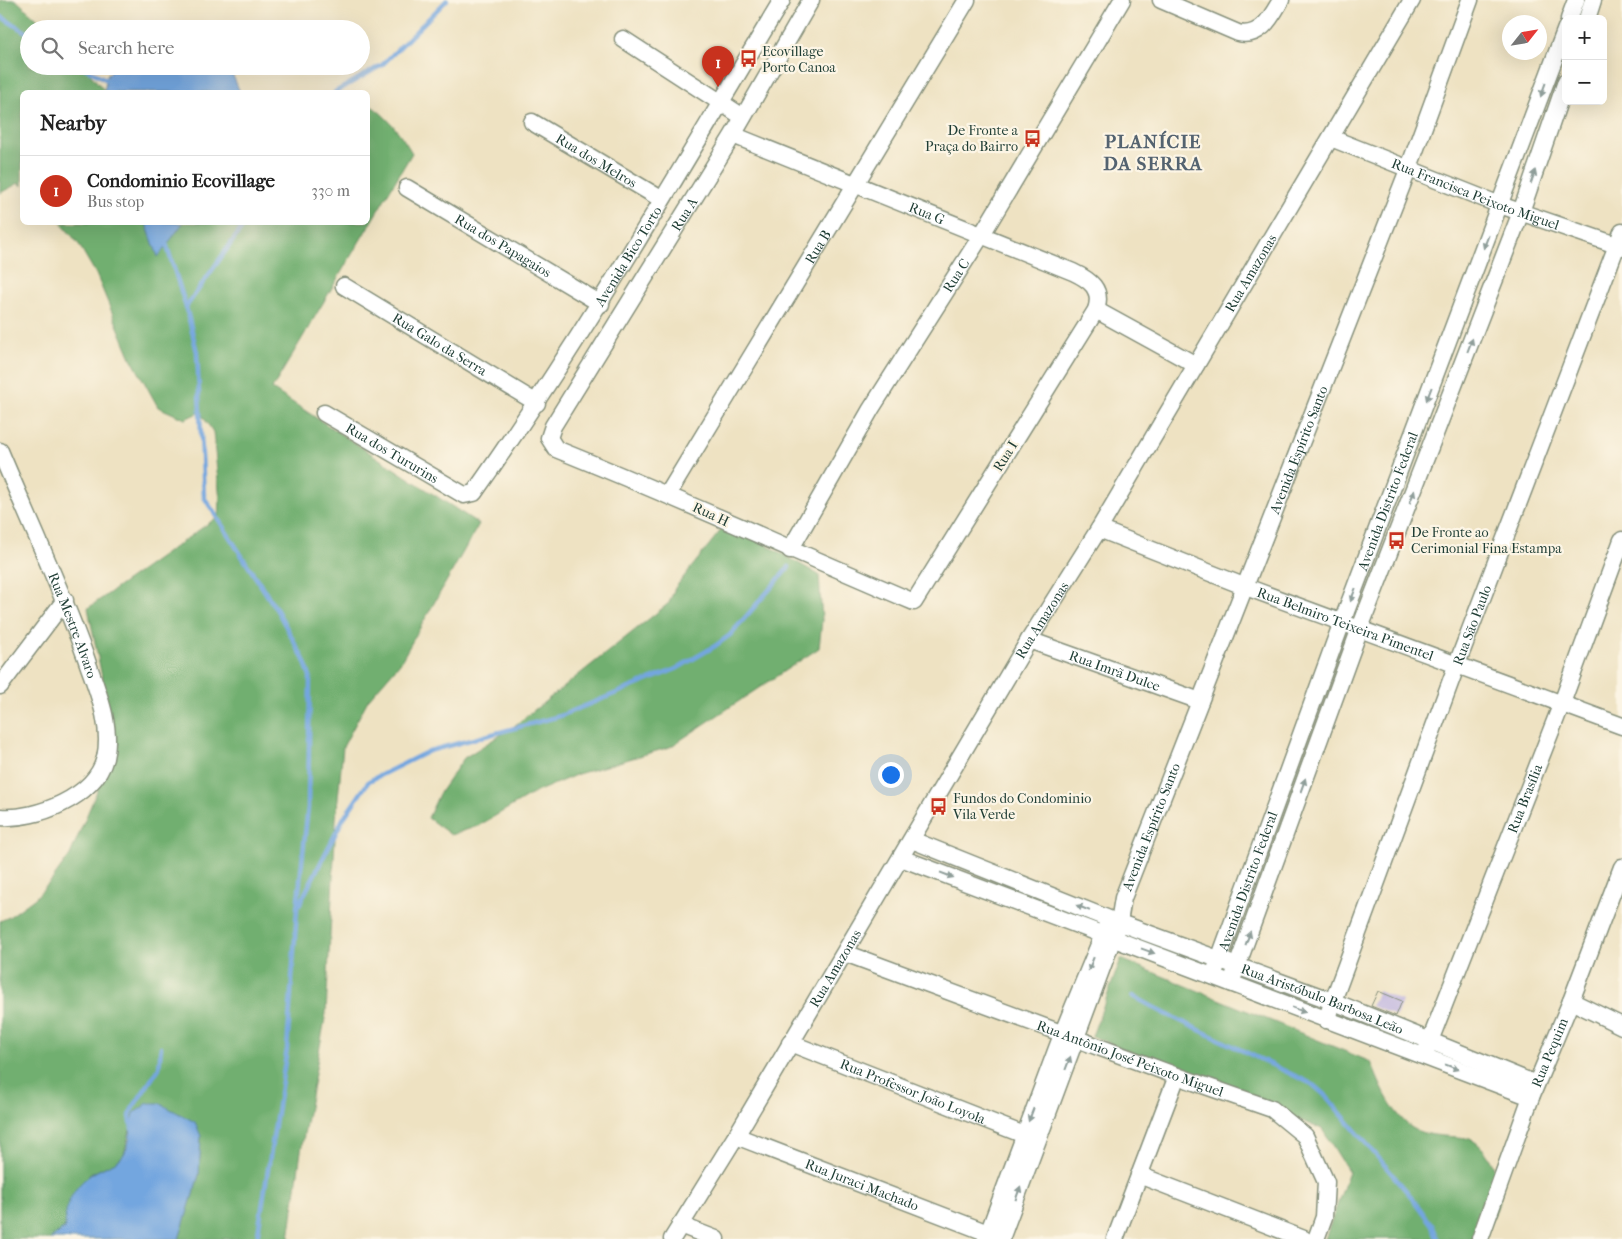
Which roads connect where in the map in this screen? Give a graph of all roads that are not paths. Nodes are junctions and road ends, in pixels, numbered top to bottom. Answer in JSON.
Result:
{"nodes":[{"id":1,"x":782,"y":0,"type":"edge"},
{"id":2,"x":811,"y":0,"type":"edge"},
{"id":3,"x":967,"y":0,"type":"edge"},
{"id":4,"x":1122,"y":0,"type":"edge"},
{"id":5,"x":1161,"y":0,"type":"edge"},
{"id":6,"x":1281,"y":0,"type":"edge"},
{"id":7,"x":1412,"y":0,"type":"edge"},
{"id":8,"x":1470,"y":0,"type":"edge"},
{"id":9,"x":1576,"y":0,"type":"edge"},
{"id":10,"x":1593,"y":0,"type":"edge"},
{"id":11,"x":1570,"y":15,"type":"edge"},
{"id":12,"x":1588,"y":15,"type":"edge"},
{"id":13,"x":623,"y":39,"type":"dead end"},
{"id":14,"x":1562,"y":39,"type":"edge"},
{"id":15,"x":1562,"y":93,"type":"edge"},
{"id":16,"x":720,"y":103,"type":"junction"},
{"id":17,"x":743,"y":117,"type":"junction"},
{"id":18,"x":532,"y":122,"type":"dead end"},
{"id":19,"x":734,"y":135,"type":"junction"},
{"id":20,"x":1331,"y":138,"type":"junction"},
{"id":21,"x":1408,"y":170,"type":"junction"},
{"id":22,"x":856,"y":183,"type":"junction"},
{"id":23,"x":407,"y":188,"type":"dead end"},
{"id":24,"x":661,"y":199,"type":"junction"},
{"id":25,"x":1500,"y":205,"type":"junction"},
{"id":26,"x":1521,"y":212,"type":"junction"},
{"id":27,"x":981,"y":236,"type":"junction"},
{"id":28,"x":1620,"y":241,"type":"edge"},
{"id":29,"x":344,"y":286,"type":"dead end"},
{"id":30,"x":601,"y":304,"type":"junction"},
{"id":31,"x":1096,"y":310,"type":"junction"},
{"id":32,"x":1196,"y":365,"type":"junction"},
{"id":33,"x":534,"y":407,"type":"junction"},
{"id":34,"x":324,"y":413,"type":"dead end"},
{"id":35,"x":554,"y":426,"type":"junction"},
{"id":36,"x":0,"y":451,"type":"edge"},
{"id":37,"x":460,"y":493,"type":"joint"},
{"id":38,"x":668,"y":494,"type":"junction"},
{"id":39,"x":1099,"y":528,"type":"junction"},
{"id":40,"x":1622,"y":540,"type":"edge"},
{"id":41,"x":790,"y":550,"type":"junction"},
{"id":42,"x":1246,"y":587,"type":"junction"},
{"id":43,"x":65,"y":600,"type":"junction"},
{"id":44,"x":914,"y":602,"type":"joint"},
{"id":45,"x":1342,"y":622,"type":"junction"},
{"id":46,"x":1360,"y":628,"type":"junction"},
{"id":47,"x":1029,"y":640,"type":"junction"},
{"id":48,"x":1457,"y":664,"type":"junction"},
{"id":49,"x":0,"y":686,"type":"edge"},
{"id":50,"x":1200,"y":701,"type":"junction"},
{"id":51,"x":1562,"y":704,"type":"junction"},
{"id":52,"x":1622,"y":726,"type":"edge"},
{"id":53,"x":0,"y":818,"type":"edge"},
{"id":54,"x":912,"y":840,"type":"junction"},
{"id":55,"x":901,"y":858,"type":"junction"},
{"id":56,"x":1622,"y":867,"type":"edge"},
{"id":57,"x":1114,"y":920,"type":"junction"},
{"id":58,"x":1108,"y":937,"type":"junction"},
{"id":59,"x":846,"y":953,"type":"junction"},
{"id":60,"x":1219,"y":958,"type":"junction"},
{"id":61,"x":1238,"y":965,"type":"junction"},
{"id":62,"x":1213,"y":976,"type":"junction"},
{"id":63,"x":1231,"y":983,"type":"junction"},
{"id":64,"x":1332,"y":1001,"type":"junction"},
{"id":65,"x":1571,"y":1001,"type":"junction"},
{"id":66,"x":1326,"y":1020,"type":"junction"},
{"id":67,"x":1622,"y":1026,"type":"edge"},
{"id":68,"x":1070,"y":1035,"type":"junction"},
{"id":69,"x":790,"y":1043,"type":"junction"},
{"id":70,"x":1427,"y":1048,"type":"junction"},
{"id":71,"x":1178,"y":1076,"type":"junction"},
{"id":72,"x":1533,"y":1091,"type":"junction"},
{"id":73,"x":736,"y":1136,"type":"junction"},
{"id":74,"x":1031,"y":1138,"type":"junction"},
{"id":75,"x":1139,"y":1175,"type":"junction"},
{"id":76,"x":676,"y":1232,"type":"edge"},
{"id":77,"x":992,"y":1237,"type":"edge"},
{"id":78,"x":1485,"y":1237,"type":"edge"},
{"id":79,"x":716,"y":1239,"type":"edge"},
{"id":80,"x":1115,"y":1239,"type":"edge"},
{"id":81,"x":1304,"y":1239,"type":"edge"},
{"id":82,"x":1316,"y":1239,"type":"edge"}],
"edges":[{"from":1,"to":16,"type":"street","name":"Avenida Bico Torto"},
{"from":2,"to":17,"type":"street","name":"Rua A"},
{"from":3,"to":22,"type":"street","name":"Rua B"},
{"from":4,"to":27,"type":"street","name":"Rua C"},
{"from":5,"to":6,"type":"street"},
{"from":7,"to":20,"type":"street","name":"Rua Amazonas"},
{"from":8,"to":21,"type":"street","name":"Avenida Espírito Santo"},
{"from":9,"to":11,"type":"street"},
{"from":10,"to":12,"type":"street"},
{"from":13,"to":16,"type":"street"},
{"from":14,"to":25,"type":"street","name":"Avenida Distrito Federal","one_way":true},
{"from":26,"to":15,"type":"street","name":"Avenida Distrito Federal","one_way":true},
{"from":16,"to":17,"type":"street"},
{"from":16,"to":24,"type":"street","name":"Avenida Bico Torto"},
{"from":17,"to":19,"type":"street","name":"Rua A"},
{"from":18,"to":24,"type":"street","name":"Rua dos Melros"},
{"from":19,"to":22,"type":"street","name":"Rua G"},
{"from":19,"to":35,"type":"street","name":"Rua A"},
{"from":20,"to":21,"type":"street","name":"Rua Francisca Peixoto Miguel"},
{"from":20,"to":32,"type":"street","name":"Rua Amazonas"},
{"from":21,"to":25,"type":"street","name":"Rua Francisca Peixoto Miguel"},
{"from":21,"to":42,"type":"street","name":"Avenida Espírito Santo"},
{"from":22,"to":27,"type":"street","name":"Rua G"},
{"from":22,"to":38,"type":"street","name":"Rua B"},
{"from":23,"to":30,"type":"street","name":"Rua dos Papagaios"},
{"from":24,"to":30,"type":"street","name":"Avenida Bico Torto"},
{"from":25,"to":26,"type":"street","name":"Rua Francisca Peixoto Miguel"},
{"from":25,"to":45,"type":"street","name":"Avenida Distrito Federal","one_way":true},
{"from":26,"to":28,"type":"street","name":"Rua Francisca Peixoto Miguel"},
{"from":46,"to":26,"type":"street","name":"Avenida Distrito Federal","one_way":true},
{"from":27,"to":31,"type":"street","name":"Rua G"},
{"from":27,"to":41,"type":"street","name":"Rua C"},
{"from":28,"to":48,"type":"street","name":"Rua São Paulo"},
{"from":29,"to":33,"type":"street","name":"Rua Galo da Serra"},
{"from":30,"to":33,"type":"street","name":"Avenida Bico Torto"},
{"from":31,"to":32,"type":"street"},
{"from":31,"to":44,"type":"street","name":"Rua I"},
{"from":32,"to":39,"type":"street","name":"Rua Amazonas"},
{"from":33,"to":35,"type":"street"},
{"from":33,"to":37,"type":"street","name":"Avenida Bico Torto"},
{"from":34,"to":37,"type":"street","name":"Rua dos Tururins"},
{"from":35,"to":38,"type":"street","name":"Rua H"},
{"from":36,"to":43,"type":"street","name":"Rua Mestre Alvaro"},
{"from":38,"to":41,"type":"street","name":"Rua H"},
{"from":39,"to":42,"type":"street","name":"Rua Belmiro Teixeira Pimentel"},
{"from":39,"to":47,"type":"street","name":"Rua Amazonas"},
{"from":40,"to":51,"type":"street","name":"Rua Brasília"},
{"from":41,"to":44,"type":"street","name":"Rua H"},
{"from":42,"to":45,"type":"street","name":"Rua Belmiro Teixeira Pimentel"},
{"from":42,"to":50,"type":"street","name":"Avenida Espírito Santo"},
{"from":43,"to":49,"type":"street"},
{"from":43,"to":53,"type":"street","name":"Rua Mestre Alvaro"},
{"from":45,"to":46,"type":"street","name":"Rua Belmiro Teixeira Pimentel"},
{"from":45,"to":60,"type":"street","name":"Avenida Distrito Federal"},
{"from":46,"to":48,"type":"street","name":"Rua Belmiro Teixeira Pimentel"},
{"from":61,"to":46,"type":"street","name":"Avenida Distrito Federal","one_way":true},
{"from":47,"to":50,"type":"street","name":"Rua Imrã Dulce"},
{"from":47,"to":54,"type":"street","name":"Rua Amazonas"},
{"from":48,"to":51,"type":"street","name":"Rua Belmiro Teixeira Pimentel"},
{"from":48,"to":64,"type":"street","name":"Rua São Paulo"},
{"from":50,"to":57,"type":"street","name":"Avenida Espírito Santo"},
{"from":51,"to":52,"type":"street","name":"Rua Belmiro Teixeira Pimentel"},
{"from":51,"to":70,"type":"street","name":"Rua Brasília"},
{"from":54,"to":55,"type":"street","name":"Rua Amazonas"},
{"from":57,"to":54,"type":"street","name":"Rua Aristóbulo Barbosa Leão","one_way":true},
{"from":55,"to":58,"type":"street","one_way":true},
{"from":55,"to":59,"type":"street","name":"Rua Amazonas"},
{"from":56,"to":65,"type":"street","name":"Rua Pequim"},
{"from":57,"to":58,"type":"street","name":"Avenida Espírito Santo"},
{"from":57,"to":60,"type":"street","name":"Rua Aristóbulo Barbosa Leão"},
{"from":58,"to":62,"type":"street","one_way":true},
{"from":58,"to":68,"type":"street","name":"Avenida Espírito Santo"},
{"from":59,"to":68,"type":"street","name":"Rua Antônio José Peixoto Miguel"},
{"from":59,"to":69,"type":"street","name":"Rua Amazonas"},
{"from":60,"to":61,"type":"street","name":"Rua Aristóbulo Barbosa Leão"},
{"from":60,"to":62,"type":"street","name":"Avenida Distrito Federal"},
{"from":61,"to":63,"type":"street","name":"Avenida Distrito Federal"},
{"from":61,"to":64,"type":"street","name":"Rua Aristóbulo Barbosa Leão"},
{"from":62,"to":63,"type":"street"},
{"from":63,"to":66,"type":"street","one_way":true},
{"from":64,"to":66,"type":"street","name":"Rua São Paulo"},
{"from":64,"to":70,"type":"street","name":"Rua Aristóbulo Barbosa Leão"},
{"from":65,"to":67,"type":"street"},
{"from":65,"to":72,"type":"street","name":"Rua Pequim"},
{"from":66,"to":70,"type":"street"},
{"from":68,"to":71,"type":"street","name":"Rua Antônio José Peixoto Miguel"},
{"from":68,"to":74,"type":"street","name":"Avenida Espírito Santo"},
{"from":69,"to":73,"type":"street","name":"Rua Amazonas"},
{"from":69,"to":74,"type":"street","name":"Rua Professor João Loyola"},
{"from":70,"to":72,"type":"street","name":"Rua Aristóbulo Barbosa Leão"},
{"from":71,"to":75,"type":"street"},
{"from":71,"to":82,"type":"street","name":"Rua Antônio José Peixoto Miguel"},
{"from":72,"to":78,"type":"street","name":"Rua Pequim"},
{"from":73,"to":76,"type":"street","name":"Rua Amazonas"},
{"from":73,"to":77,"type":"street","name":"Rua Juraci Machado"},
{"from":74,"to":77,"type":"street","name":"Avenida Espírito Santo"},
{"from":75,"to":80,"type":"street"},
{"from":75,"to":81,"type":"street"},
{"from":76,"to":79,"type":"street"}]}
